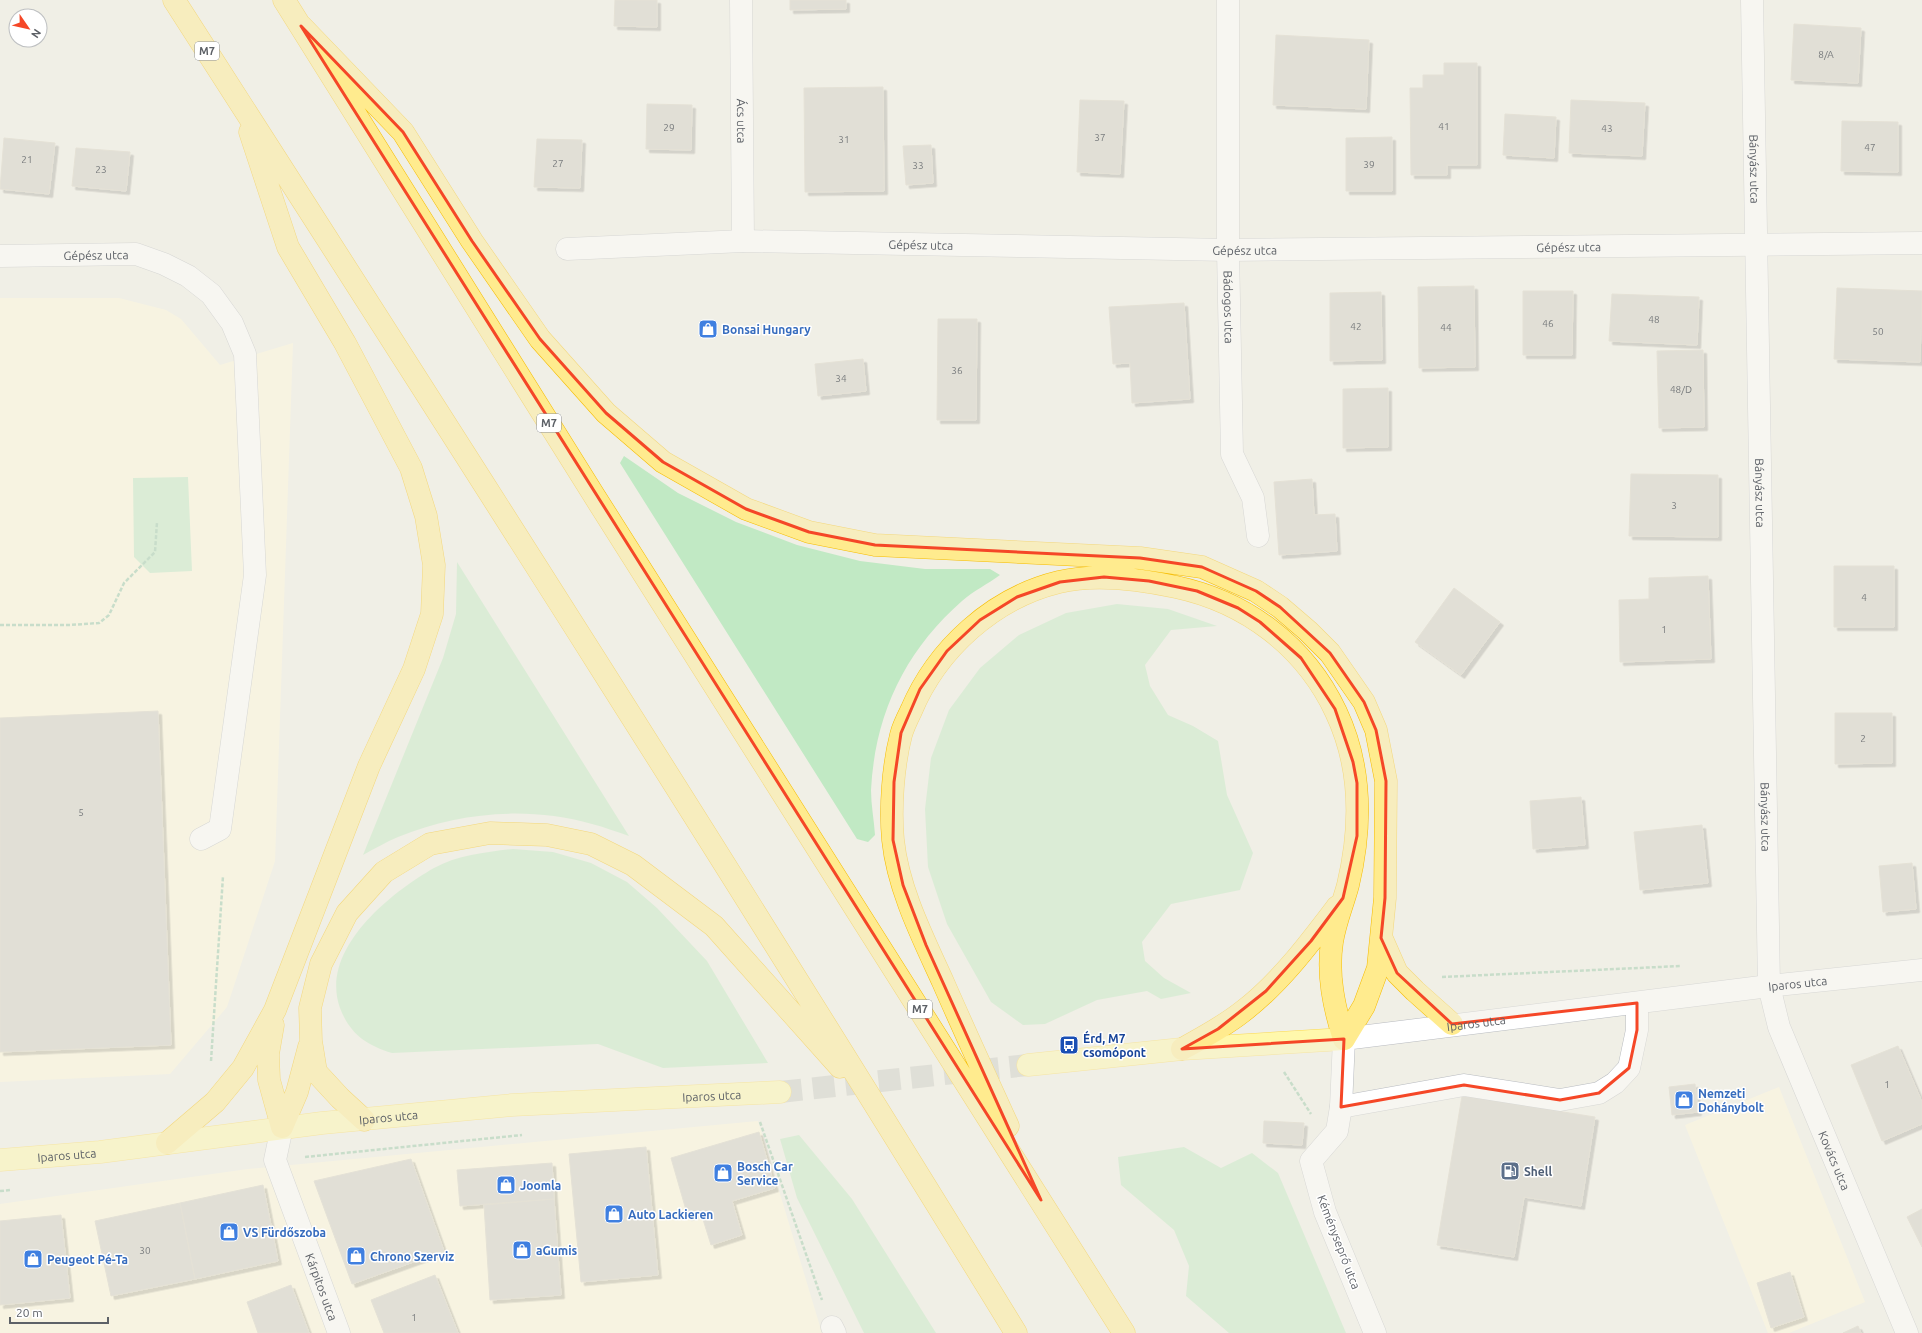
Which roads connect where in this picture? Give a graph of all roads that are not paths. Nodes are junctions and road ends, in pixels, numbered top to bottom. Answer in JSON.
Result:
{"nodes":[{"id":1,"x":174,"y":0,"type":"edge"},
{"id":2,"x":284,"y":0,"type":"edge"},
{"id":3,"x":741,"y":0,"type":"edge"},
{"id":4,"x":1228,"y":0,"type":"edge"},
{"id":5,"x":1752,"y":0,"type":"edge"},
{"id":6,"x":301,"y":26,"type":"junction"},
{"id":7,"x":240,"y":103,"type":"junction"},
{"id":8,"x":743,"y":241,"type":"junction"},
{"id":9,"x":1922,"y":243,"type":"edge"},
{"id":10,"x":1757,"y":245,"type":"junction"},
{"id":11,"x":567,"y":249,"type":"dead end"},
{"id":12,"x":1228,"y":250,"type":"junction"},
{"id":13,"x":0,"y":256,"type":"edge"},
{"id":14,"x":1258,"y":536,"type":"dead end"},
{"id":15,"x":201,"y":839,"type":"dead end"},
{"id":16,"x":1343,"y":898,"type":"junction"},
{"id":17,"x":1381,"y":938,"type":"junction"},
{"id":18,"x":1922,"y":970,"type":"edge"},
{"id":19,"x":1769,"y":986,"type":"junction"},
{"id":20,"x":1637,"y":1003,"type":"junction"},
{"id":21,"x":275,"y":1010,"type":"junction"},
{"id":22,"x":1452,"y":1024,"type":"junction"},
{"id":23,"x":1344,"y":1039,"type":"junction"},
{"id":24,"x":311,"y":1041,"type":"junction"},
{"id":25,"x":1182,"y":1049,"type":"junction"},
{"id":26,"x":1028,"y":1065,"type":"tunnel mouth"},
{"id":27,"x":780,"y":1092,"type":"tunnel mouth"},
{"id":28,"x":1341,"y":1107,"type":"junction"},
{"id":29,"x":881,"y":1112,"type":"junction"},
{"id":30,"x":364,"y":1120,"type":"junction"},
{"id":31,"x":282,"y":1127,"type":"junction"},
{"id":32,"x":166,"y":1143,"type":"junction"},
{"id":33,"x":0,"y":1160,"type":"edge"},
{"id":34,"x":1041,"y":1200,"type":"junction"},
{"id":35,"x":339,"y":1333,"type":"edge"},
{"id":36,"x":1016,"y":1333,"type":"edge"},
{"id":37,"x":1124,"y":1333,"type":"edge"},
{"id":38,"x":1375,"y":1333,"type":"edge"},
{"id":39,"x":1907,"y":1333,"type":"edge"}],
"edges":[{"from":1,"to":7,"type":"highway","number":"M7"},
{"from":2,"to":6,"type":"highway","number":"M7"},
{"from":3,"to":8,"type":"street","name":"Ács utca"},
{"from":4,"to":12,"type":"street","name":"Bádogos utca"},
{"from":5,"to":10,"type":"street","name":"Bányász utca"},
{"from":6,"to":17,"type":"highway"},
{"from":6,"to":34,"type":"highway","number":"M7"},
{"from":7,"to":21,"type":"highway"},
{"from":7,"to":29,"type":"highway","number":"M7"},
{"from":8,"to":11,"type":"street","name":"Gépész utca"},
{"from":8,"to":12,"type":"street","name":"Gépész utca"},
{"from":9,"to":10,"type":"street","name":"Gépész utca"},
{"from":10,"to":12,"type":"street","name":"Gépész utca"},
{"from":10,"to":19,"type":"street","name":"Bányász utca"},
{"from":12,"to":14,"type":"street","name":"Bádogos utca"},
{"from":13,"to":15,"type":"street","name":"Gépész utca"},
{"from":16,"to":23,"type":"highway"},
{"from":16,"to":25,"type":"highway"},
{"from":16,"to":34,"type":"highway"},
{"from":17,"to":22,"type":"highway"},
{"from":17,"to":23,"type":"highway"},
{"from":18,"to":19,"type":"street","name":"Iparos utca"},
{"from":19,"to":20,"type":"street","name":"Iparos utca"},
{"from":19,"to":39,"type":"street","name":"Kovács utca"},
{"from":20,"to":22,"type":"street","name":"Iparos utca"},
{"from":20,"to":28,"type":"street"},
{"from":21,"to":31,"type":"highway"},
{"from":21,"to":32,"type":"highway"},
{"from":22,"to":23,"type":"street","name":"Iparos utca"},
{"from":23,"to":25,"type":"main road","name":"Iparos utca"},
{"from":23,"to":28,"type":"street","name":"Kéményseprő utca"},
{"from":24,"to":29,"type":"highway"},
{"from":24,"to":30,"type":"highway"},
{"from":24,"to":31,"type":"highway"},
{"from":25,"to":26,"type":"main road","name":"Iparos utca"},
{"from":27,"to":30,"type":"main road","name":"Iparos utca"},
{"from":28,"to":38,"type":"street","name":"Kéményseprő utca"},
{"from":29,"to":36,"type":"highway","number":"M7"},
{"from":30,"to":31,"type":"main road","name":"Iparos utca"},
{"from":31,"to":32,"type":"main road","name":"Iparos utca"},
{"from":31,"to":35,"type":"street","name":"Kárpitos utca"},
{"from":32,"to":33,"type":"main road","name":"Iparos utca"},
{"from":34,"to":37,"type":"highway","number":"M7"}]}
